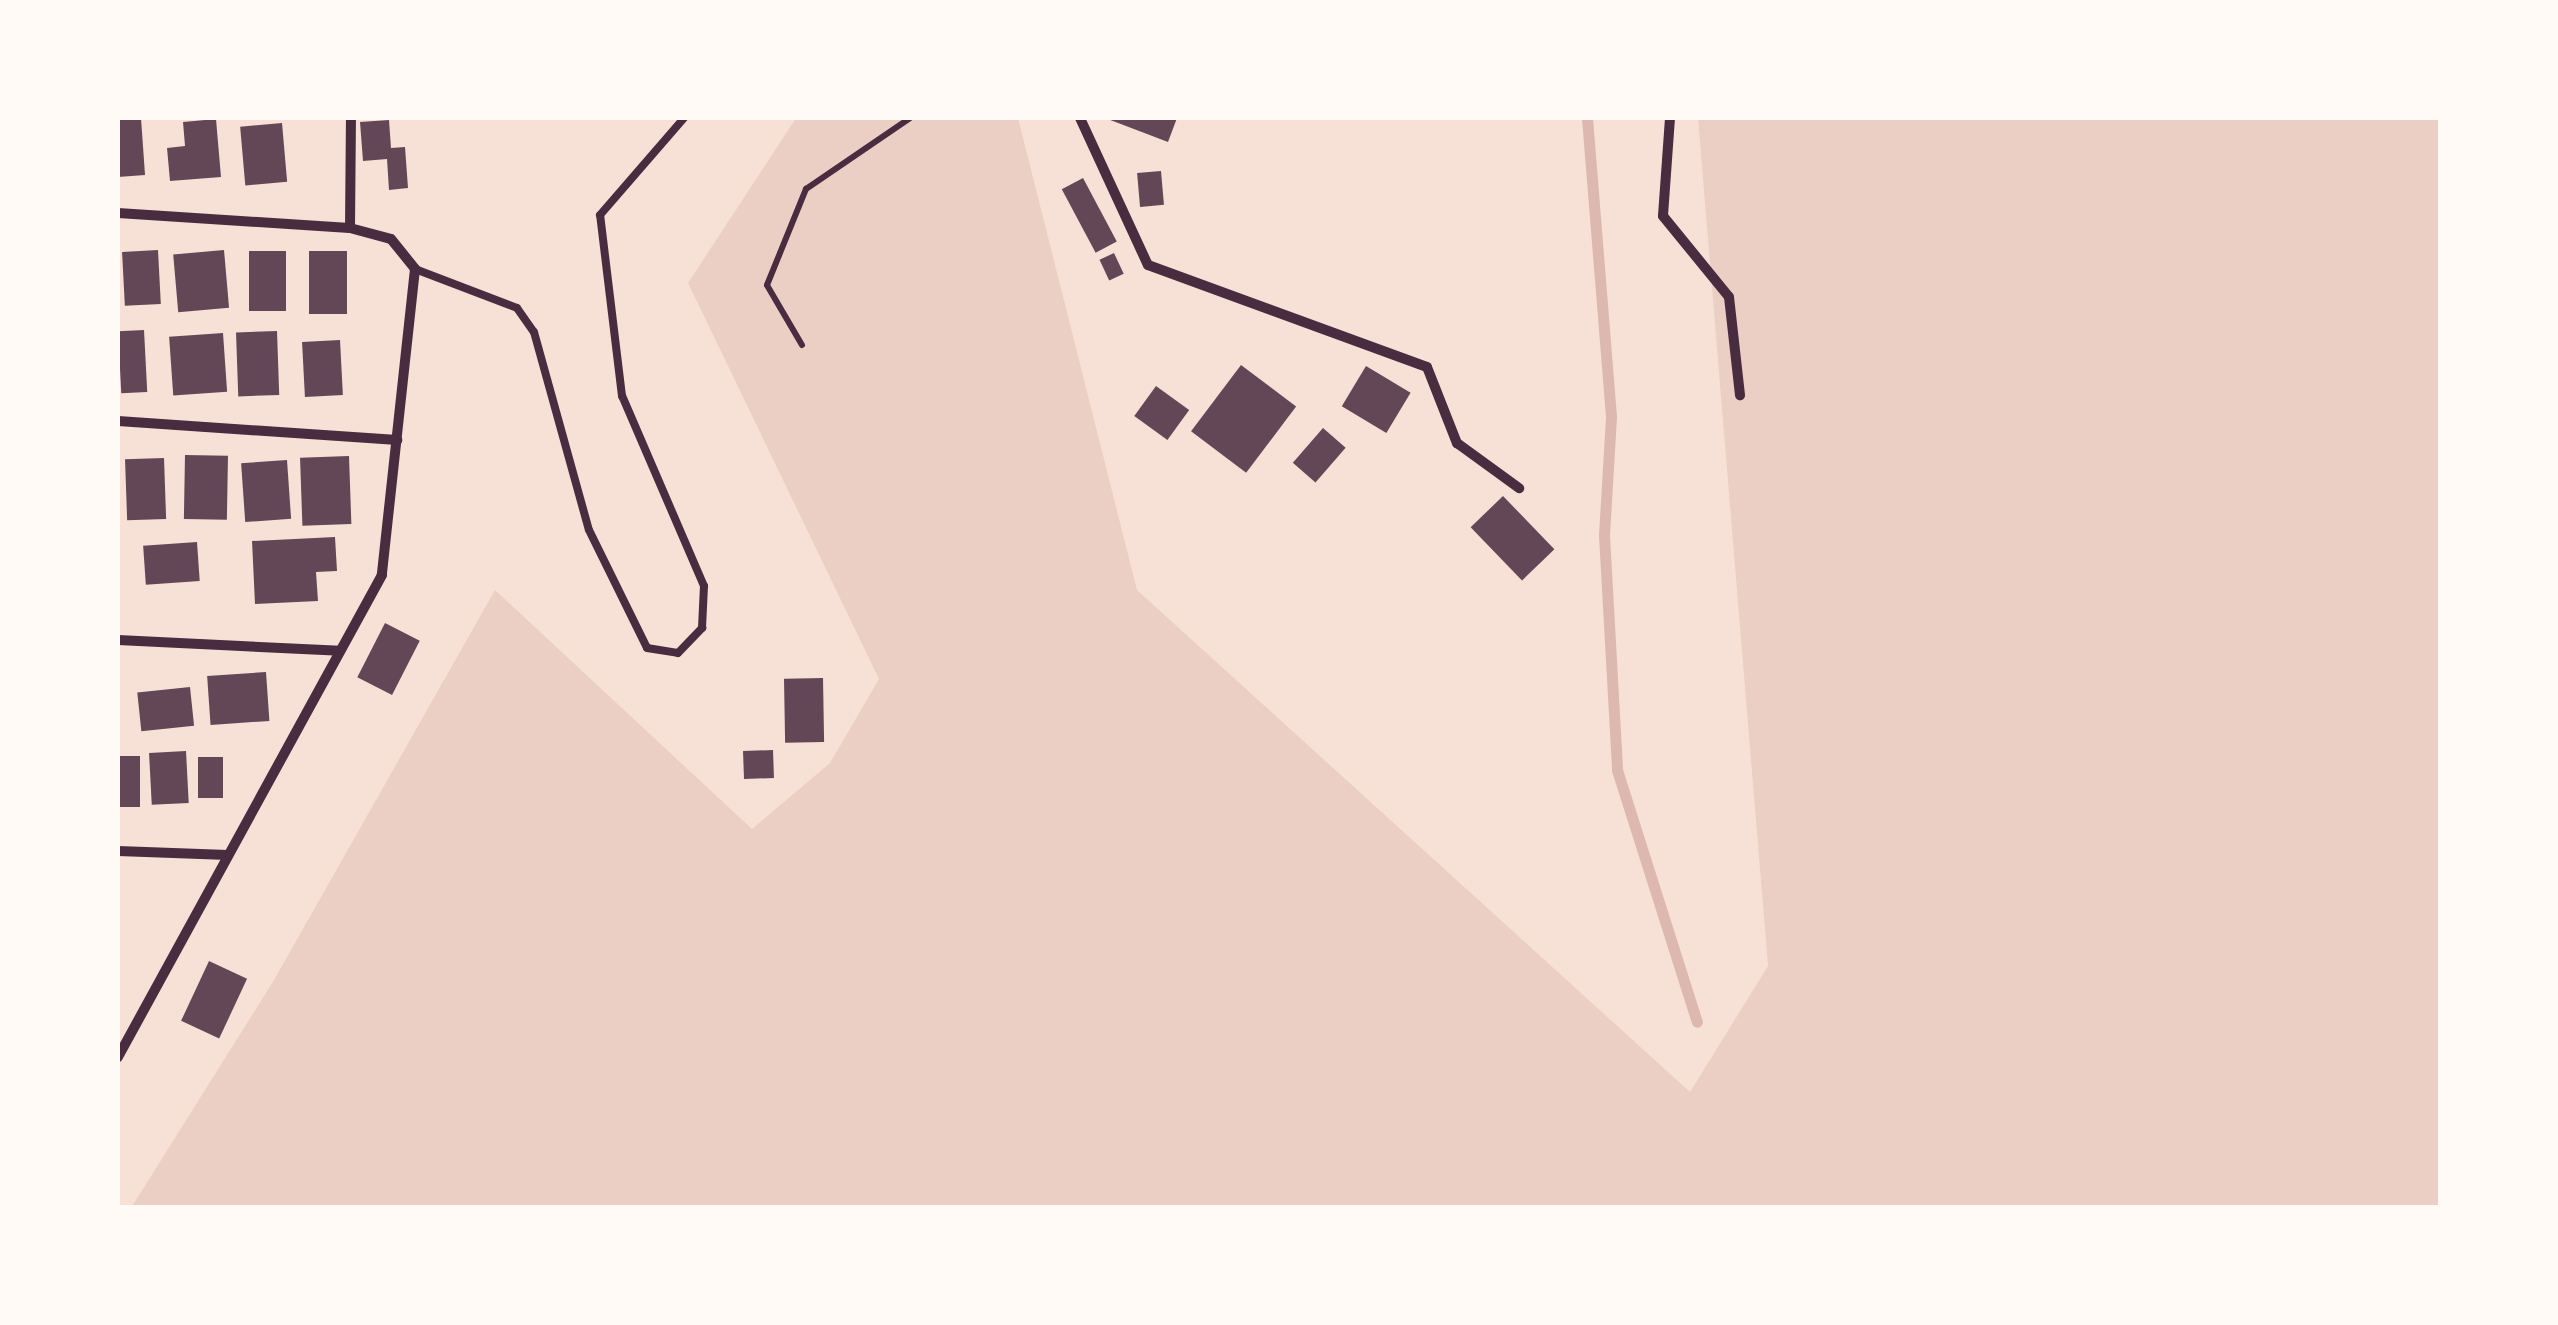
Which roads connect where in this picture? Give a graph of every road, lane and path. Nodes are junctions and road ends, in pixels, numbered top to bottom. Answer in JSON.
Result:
{"nodes":[{"id":1,"x":351,"y":118,"type":"edge"},
{"id":2,"x":684,"y":118,"type":"edge"},
{"id":3,"x":910,"y":118,"type":"edge"},
{"id":4,"x":1080,"y":118,"type":"edge"},
{"id":5,"x":1670,"y":118,"type":"edge"},
{"id":6,"x":118,"y":213,"type":"edge"},
{"id":7,"x":350,"y":228,"type":"junction"},
{"id":8,"x":416,"y":269,"type":"junction"},
{"id":9,"x":802,"y":345,"type":"dead end"},
{"id":10,"x":1740,"y":395,"type":"dead end"},
{"id":11,"x":118,"y":422,"type":"edge"},
{"id":12,"x":397,"y":440,"type":"junction"},
{"id":13,"x":1520,"y":488,"type":"dead end"},
{"id":14,"x":118,"y":640,"type":"edge"},
{"id":15,"x":340,"y":651,"type":"junction"},
{"id":16,"x":118,"y":851,"type":"edge"},
{"id":17,"x":228,"y":855,"type":"junction"},
{"id":18,"x":118,"y":1058,"type":"edge"}],
"edges":[{"from":1,"to":7,"type":"street"},
{"from":2,"to":8,"type":"lane"},
{"from":3,"to":9,"type":"path"},
{"from":4,"to":13,"type":"street"},
{"from":5,"to":10,"type":"street"},
{"from":6,"to":7,"type":"street"},
{"from":7,"to":8,"type":"street"},
{"from":8,"to":12,"type":"street"},
{"from":11,"to":12,"type":"street"},
{"from":12,"to":15,"type":"street"},
{"from":14,"to":15,"type":"street"},
{"from":15,"to":17,"type":"street"},
{"from":16,"to":17,"type":"street"},
{"from":17,"to":18,"type":"street"}]}
